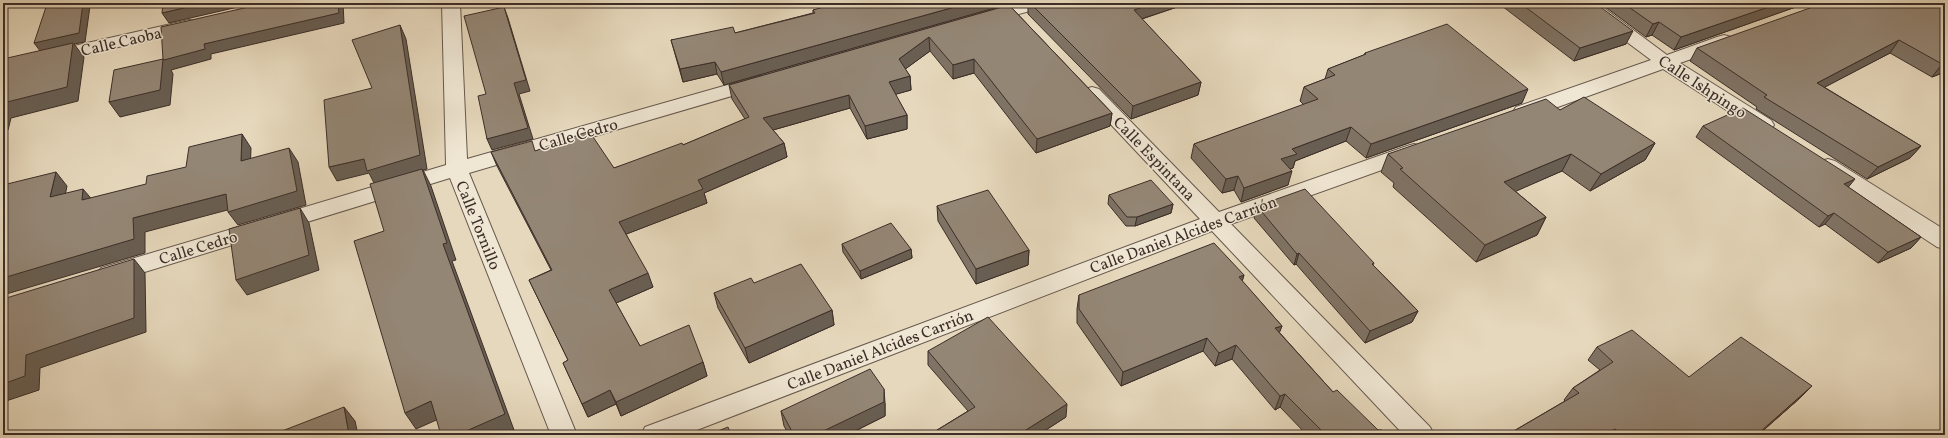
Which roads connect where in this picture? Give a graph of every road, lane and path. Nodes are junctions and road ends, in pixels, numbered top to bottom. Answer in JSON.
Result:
{"nodes":[{"id":1,"x":451,"y":3,"type":"edge"},
{"id":2,"x":1039,"y":3,"type":"edge"},
{"id":3,"x":1586,"y":3,"type":"edge"},
{"id":4,"x":1009,"y":7,"type":"edge"},
{"id":5,"x":209,"y":21,"type":"edge"},
{"id":6,"x":967,"y":24,"type":"edge"},
{"id":7,"x":1029,"y":28,"type":"edge"},
{"id":8,"x":1740,"y":35,"type":"edge"},
{"id":9,"x":1665,"y":62,"type":"junction"},
{"id":10,"x":3,"y":68,"type":"edge"},
{"id":11,"x":776,"y":78,"type":"edge"},
{"id":12,"x":1078,"y":79,"type":"edge"},
{"id":13,"x":1508,"y":118,"type":"edge"},
{"id":14,"x":1778,"y":134,"type":"edge"},
{"id":15,"x":1433,"y":144,"type":"edge"},
{"id":16,"x":1812,"y":156,"type":"edge"},
{"id":17,"x":456,"y":168,"type":"junction"},
{"id":18,"x":1216,"y":221,"type":"junction"},
{"id":19,"x":1945,"y":241,"type":"edge"},
{"id":20,"x":94,"y":279,"type":"edge"},
{"id":21,"x":564,"y":435,"type":"edge"},
{"id":22,"x":654,"y":435,"type":"edge"},
{"id":23,"x":1421,"y":435,"type":"edge"}],
"edges":[{"from":1,"to":17,"type":"street","name":"Calle Tornillo"},
{"from":2,"to":4,"type":"street"},
{"from":3,"to":9,"type":"street","name":"Calle Ishpingo"},
{"from":4,"to":6,"type":"street"},
{"from":4,"to":7,"type":"street"},
{"from":5,"to":10,"type":"street","name":"Calle Caoba"},
{"from":8,"to":9,"type":"street"},
{"from":9,"to":13,"type":"street"},
{"from":9,"to":14,"type":"street","name":"Calle Ishpingo"},
{"from":11,"to":17,"type":"street","name":"Calle Cedro"},
{"from":12,"to":18,"type":"street","name":"Calle Espintana"},
{"from":15,"to":18,"type":"street","name":"Calle Daniel Alcides Carrión"},
{"from":16,"to":19,"type":"street"},
{"from":17,"to":20,"type":"street","name":"Calle Cedro"},
{"from":17,"to":21,"type":"street","name":"Calle Tornillo"},
{"from":18,"to":22,"type":"street","name":"Calle Daniel Alcides Carrión"},
{"from":18,"to":23,"type":"street","name":"Calle Espintana"}]}
